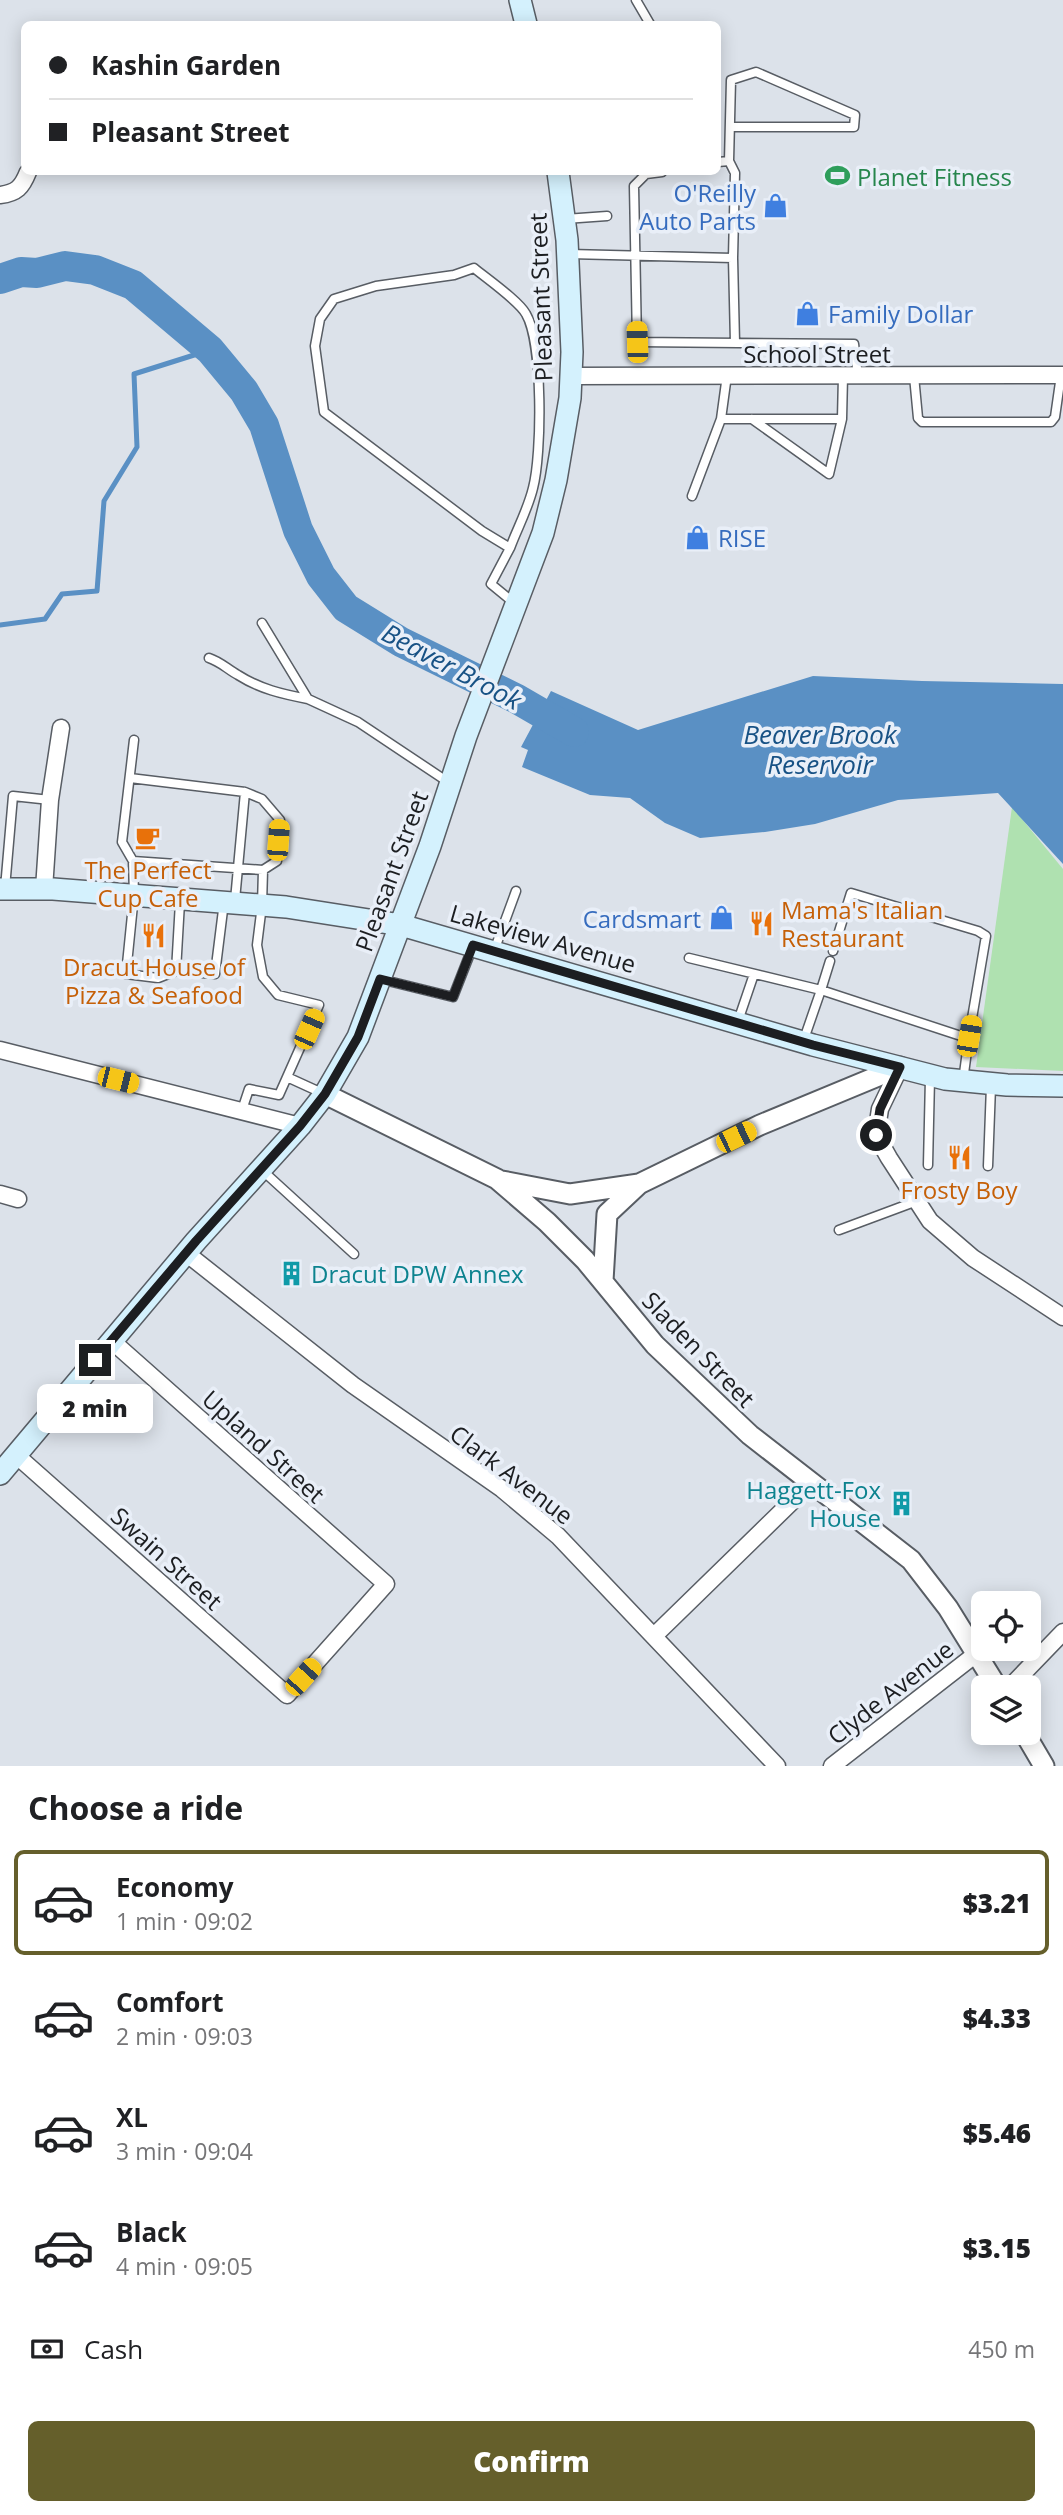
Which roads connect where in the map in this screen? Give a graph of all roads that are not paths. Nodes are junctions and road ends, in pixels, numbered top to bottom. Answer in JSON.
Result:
{"nodes":[{"id":1,"x":520,"y":0,"type":"edge"},
{"id":2,"x":636,"y":0,"type":"edge"},
{"id":3,"x":525,"y":21,"type":"edge"},
{"id":4,"x":648,"y":21,"type":"edge"},
{"id":5,"x":730,"y":127,"type":"junction"},
{"id":6,"x":729,"y":160,"type":"junction"},
{"id":7,"x":721,"y":161,"type":"edge"},
{"id":8,"x":27,"y":175,"type":"edge"},
{"id":9,"x":558,"y":175,"type":"edge"},
{"id":10,"x":645,"y":175,"type":"edge"},
{"id":11,"x":0,"y":195,"type":"edge"},
{"id":12,"x":607,"y":216,"type":"dead end"},
{"id":13,"x":564,"y":219,"type":"junction"},
{"id":14,"x":568,"y":254,"type":"junction"},
{"id":15,"x":635,"y":256,"type":"junction"},
{"id":16,"x":733,"y":258,"type":"junction"},
{"id":17,"x":735,"y":343,"type":"junction"},
{"id":18,"x":727,"y":375,"type":"junction"},
{"id":19,"x":571,"y":376,"type":"junction"},
{"id":20,"x":850,"y":376,"type":"junction"},
{"id":21,"x":914,"y":376,"type":"junction"},
{"id":22,"x":1062,"y":376,"type":"edge"},
{"id":23,"x":842,"y":418,"type":"junction"},
{"id":24,"x":721,"y":419,"type":"junction"},
{"id":25,"x":752,"y":419,"type":"junction"},
{"id":26,"x":692,"y":496,"type":"dead end"},
{"id":27,"x":510,"y":548,"type":"junction"},
{"id":28,"x":517,"y":604,"type":"junction"},
{"id":29,"x":261,"y":624,"type":"dead end"},
{"id":30,"x":209,"y":658,"type":"dead end"},
{"id":31,"x":308,"y":699,"type":"junction"},
{"id":32,"x":61,"y":729,"type":"dead end"},
{"id":33,"x":134,"y":740,"type":"dead end"},
{"id":34,"x":130,"y":778,"type":"junction"},
{"id":35,"x":451,"y":784,"type":"junction"},
{"id":36,"x":245,"y":792,"type":"junction"},
{"id":37,"x":50,"y":800,"type":"junction"},
{"id":38,"x":134,"y":860,"type":"junction"},
{"id":39,"x":239,"y":868,"type":"junction"},
{"id":40,"x":263,"y":870,"type":"junction"},
{"id":41,"x":2,"y":889,"type":"edge"},
{"id":42,"x":44,"y":889,"type":"junction"},
{"id":43,"x":516,"y":891,"type":"dead end"},
{"id":44,"x":134,"y":895,"type":"junction"},
{"id":45,"x":181,"y":899,"type":"junction"},
{"id":46,"x":229,"y":903,"type":"junction"},
{"id":47,"x":262,"y":905,"type":"junction"},
{"id":48,"x":401,"y":925,"type":"junction"},
{"id":49,"x":484,"y":948,"type":"junction"},
{"id":50,"x":833,"y":951,"type":"dead end"},
{"id":51,"x":689,"y":958,"type":"dead end"},
{"id":52,"x":830,"y":961,"type":"dead end"},
{"id":53,"x":176,"y":971,"type":"junction"},
{"id":54,"x":754,"y":974,"type":"junction"},
{"id":55,"x":380,"y":979,"type":"junction"},
{"id":56,"x":821,"y":990,"type":"junction"},
{"id":57,"x":738,"y":1023,"type":"junction"},
{"id":58,"x":969,"y":1036,"type":"junction"},
{"id":59,"x":803,"y":1042,"type":"junction"},
{"id":60,"x":0,"y":1050,"type":"edge"},
{"id":61,"x":900,"y":1067,"type":"junction"},
{"id":62,"x":930,"y":1074,"type":"junction"},
{"id":63,"x":287,"y":1077,"type":"junction"},
{"id":64,"x":963,"y":1081,"type":"junction"},
{"id":65,"x":991,"y":1083,"type":"junction"},
{"id":66,"x":1063,"y":1086,"type":"edge"},
{"id":67,"x":325,"y":1094,"type":"junction"},
{"id":68,"x":242,"y":1110,"type":"junction"},
{"id":69,"x":300,"y":1126,"type":"junction"},
{"id":70,"x":928,"y":1165,"type":"dead end"},
{"id":71,"x":988,"y":1166,"type":"dead end"},
{"id":72,"x":260,"y":1169,"type":"junction"},
{"id":73,"x":497,"y":1179,"type":"junction"},
{"id":74,"x":639,"y":1184,"type":"junction"},
{"id":75,"x":0,"y":1194,"type":"edge"},
{"id":76,"x":18,"y":1199,"type":"dead end"},
{"id":77,"x":917,"y":1200,"type":"junction"},
{"id":78,"x":839,"y":1230,"type":"dead end"},
{"id":79,"x":186,"y":1253,"type":"junction"},
{"id":80,"x":354,"y":1254,"type":"dead end"},
{"id":81,"x":603,"y":1281,"type":"junction"},
{"id":82,"x":1063,"y":1317,"type":"edge"},
{"id":83,"x":111,"y":1341,"type":"junction"},
{"id":84,"x":16,"y":1455,"type":"junction"},
{"id":85,"x":0,"y":1474,"type":"edge"},
{"id":86,"x":812,"y":1482,"type":"junction"},
{"id":87,"x":1063,"y":1632,"type":"edge"},
{"id":88,"x":655,"y":1636,"type":"junction"},
{"id":89,"x":971,"y":1646,"type":"edge"},
{"id":90,"x":971,"y":1658,"type":"edge"},
{"id":91,"x":1022,"y":1675,"type":"edge"},
{"id":92,"x":287,"y":1695,"type":"joint"},
{"id":93,"x":1032,"y":1745,"type":"edge"},
{"id":94,"x":777,"y":1766,"type":"edge"},
{"id":95,"x":832,"y":1766,"type":"edge"},
{"id":96,"x":1044,"y":1766,"type":"edge"}],
"edges":[{"from":1,"to":3,"type":"main road"},
{"from":2,"to":4,"type":"lane"},
{"from":5,"to":5,"type":"lane"},
{"from":5,"to":6,"type":"lane"},
{"from":6,"to":7,"type":"lane"},
{"from":6,"to":16,"type":"lane"},
{"from":8,"to":11,"type":"street"},
{"from":9,"to":13,"type":"main road","name":"Pleasant Street"},
{"from":10,"to":15,"type":"lane"},
{"from":12,"to":13,"type":"lane"},
{"from":13,"to":14,"type":"main road","name":"Pleasant Street"},
{"from":14,"to":15,"type":"lane"},
{"from":14,"to":19,"type":"main road","name":"Pleasant Street"},
{"from":15,"to":16,"type":"lane"},
{"from":15,"to":17,"type":"lane"},
{"from":16,"to":17,"type":"lane"},
{"from":17,"to":20,"type":"lane"},
{"from":18,"to":19,"type":"street","name":"School Street"},
{"from":18,"to":20,"type":"street","name":"School Street"},
{"from":18,"to":24,"type":"lane"},
{"from":19,"to":28,"type":"main road","name":"Pleasant Street"},
{"from":20,"to":21,"type":"street","name":"School Street"},
{"from":20,"to":23,"type":"lane"},
{"from":21,"to":22,"type":"street","name":"School Street"},
{"from":21,"to":22,"type":"lane"},
{"from":23,"to":25,"type":"lane"},
{"from":23,"to":25,"type":"lane"},
{"from":24,"to":25,"type":"lane"},
{"from":24,"to":26,"type":"lane"},
{"from":27,"to":27,"type":"lane"},
{"from":27,"to":28,"type":"lane"},
{"from":28,"to":35,"type":"main road","name":"Pleasant Street"},
{"from":29,"to":31,"type":"lane"},
{"from":30,"to":31,"type":"lane"},
{"from":31,"to":35,"type":"lane"},
{"from":32,"to":37,"type":"street"},
{"from":33,"to":34,"type":"lane"},
{"from":34,"to":36,"type":"lane"},
{"from":34,"to":38,"type":"lane"},
{"from":35,"to":48,"type":"main road","name":"Pleasant Street"},
{"from":36,"to":39,"type":"lane"},
{"from":36,"to":40,"type":"lane"},
{"from":37,"to":41,"type":"lane"},
{"from":37,"to":42,"type":"street"},
{"from":38,"to":39,"type":"lane"},
{"from":38,"to":44,"type":"lane"},
{"from":39,"to":40,"type":"lane"},
{"from":39,"to":46,"type":"lane"},
{"from":40,"to":47,"type":"lane"},
{"from":41,"to":42,"type":"main road","name":"Lakeview Avenue"},
{"from":42,"to":44,"type":"main road","name":"Lakeview Avenue"},
{"from":43,"to":49,"type":"lane"},
{"from":44,"to":45,"type":"main road","name":"Lakeview Avenue"},
{"from":44,"to":53,"type":"lane"},
{"from":45,"to":46,"type":"main road","name":"Lakeview Avenue"},
{"from":45,"to":53,"type":"lane"},
{"from":46,"to":47,"type":"main road","name":"Lakeview Avenue"},
{"from":46,"to":53,"type":"lane"},
{"from":47,"to":48,"type":"main road","name":"Lakeview Avenue"},
{"from":47,"to":63,"type":"lane"},
{"from":48,"to":49,"type":"main road","name":"Lakeview Avenue"},
{"from":48,"to":55,"type":"main road","name":"Pleasant Street"},
{"from":49,"to":55,"type":"lane"},
{"from":49,"to":57,"type":"main road","name":"Lakeview Avenue"},
{"from":50,"to":58,"type":"lane"},
{"from":51,"to":54,"type":"lane"},
{"from":52,"to":56,"type":"lane"},
{"from":54,"to":56,"type":"lane"},
{"from":54,"to":57,"type":"lane"},
{"from":55,"to":67,"type":"main road","name":"Pleasant Street"},
{"from":56,"to":58,"type":"lane"},
{"from":56,"to":59,"type":"lane"},
{"from":57,"to":59,"type":"main road","name":"Lakeview Avenue"},
{"from":58,"to":64,"type":"lane"},
{"from":59,"to":61,"type":"main road","name":"Lakeview Avenue"},
{"from":60,"to":68,"type":"street"},
{"from":61,"to":62,"type":"main road","name":"Lakeview Avenue"},
{"from":61,"to":74,"type":"street"},
{"from":61,"to":77,"type":"street"},
{"from":62,"to":64,"type":"main road","name":"Lakeview Avenue"},
{"from":62,"to":70,"type":"lane"},
{"from":63,"to":67,"type":"lane"},
{"from":63,"to":68,"type":"lane"},
{"from":64,"to":65,"type":"main road","name":"Lakeview Avenue"},
{"from":65,"to":66,"type":"main road","name":"Lakeview Avenue"},
{"from":65,"to":71,"type":"lane"},
{"from":67,"to":69,"type":"main road","name":"Pleasant Street"},
{"from":67,"to":73,"type":"street","name":"Sladen Street"},
{"from":68,"to":69,"type":"street"},
{"from":69,"to":72,"type":"main road","name":"Pleasant Street"},
{"from":72,"to":79,"type":"main road","name":"Pleasant Street"},
{"from":72,"to":80,"type":"lane"},
{"from":73,"to":74,"type":"street"},
{"from":73,"to":81,"type":"street","name":"Sladen Street"},
{"from":74,"to":81,"type":"street"},
{"from":75,"to":76,"type":"street"},
{"from":77,"to":78,"type":"lane"},
{"from":77,"to":82,"type":"street"},
{"from":79,"to":83,"type":"main road","name":"Pleasant Street"},
{"from":79,"to":88,"type":"street","name":"Clark Avenue"},
{"from":81,"to":86,"type":"street","name":"Sladen Street"},
{"from":83,"to":84,"type":"main road","name":"Pleasant Street"},
{"from":83,"to":92,"type":"street","name":"Upland Street"},
{"from":84,"to":85,"type":"main road","name":"Pleasant Street"},
{"from":84,"to":92,"type":"street","name":"Swain Street"},
{"from":86,"to":88,"type":"street"},
{"from":86,"to":89,"type":"street","name":"Sladen Street"},
{"from":87,"to":91,"type":"street"},
{"from":88,"to":94,"type":"street","name":"Clark Avenue"},
{"from":90,"to":95,"type":"street","name":"Clyde Avenue"},
{"from":93,"to":96,"type":"street"}]}
